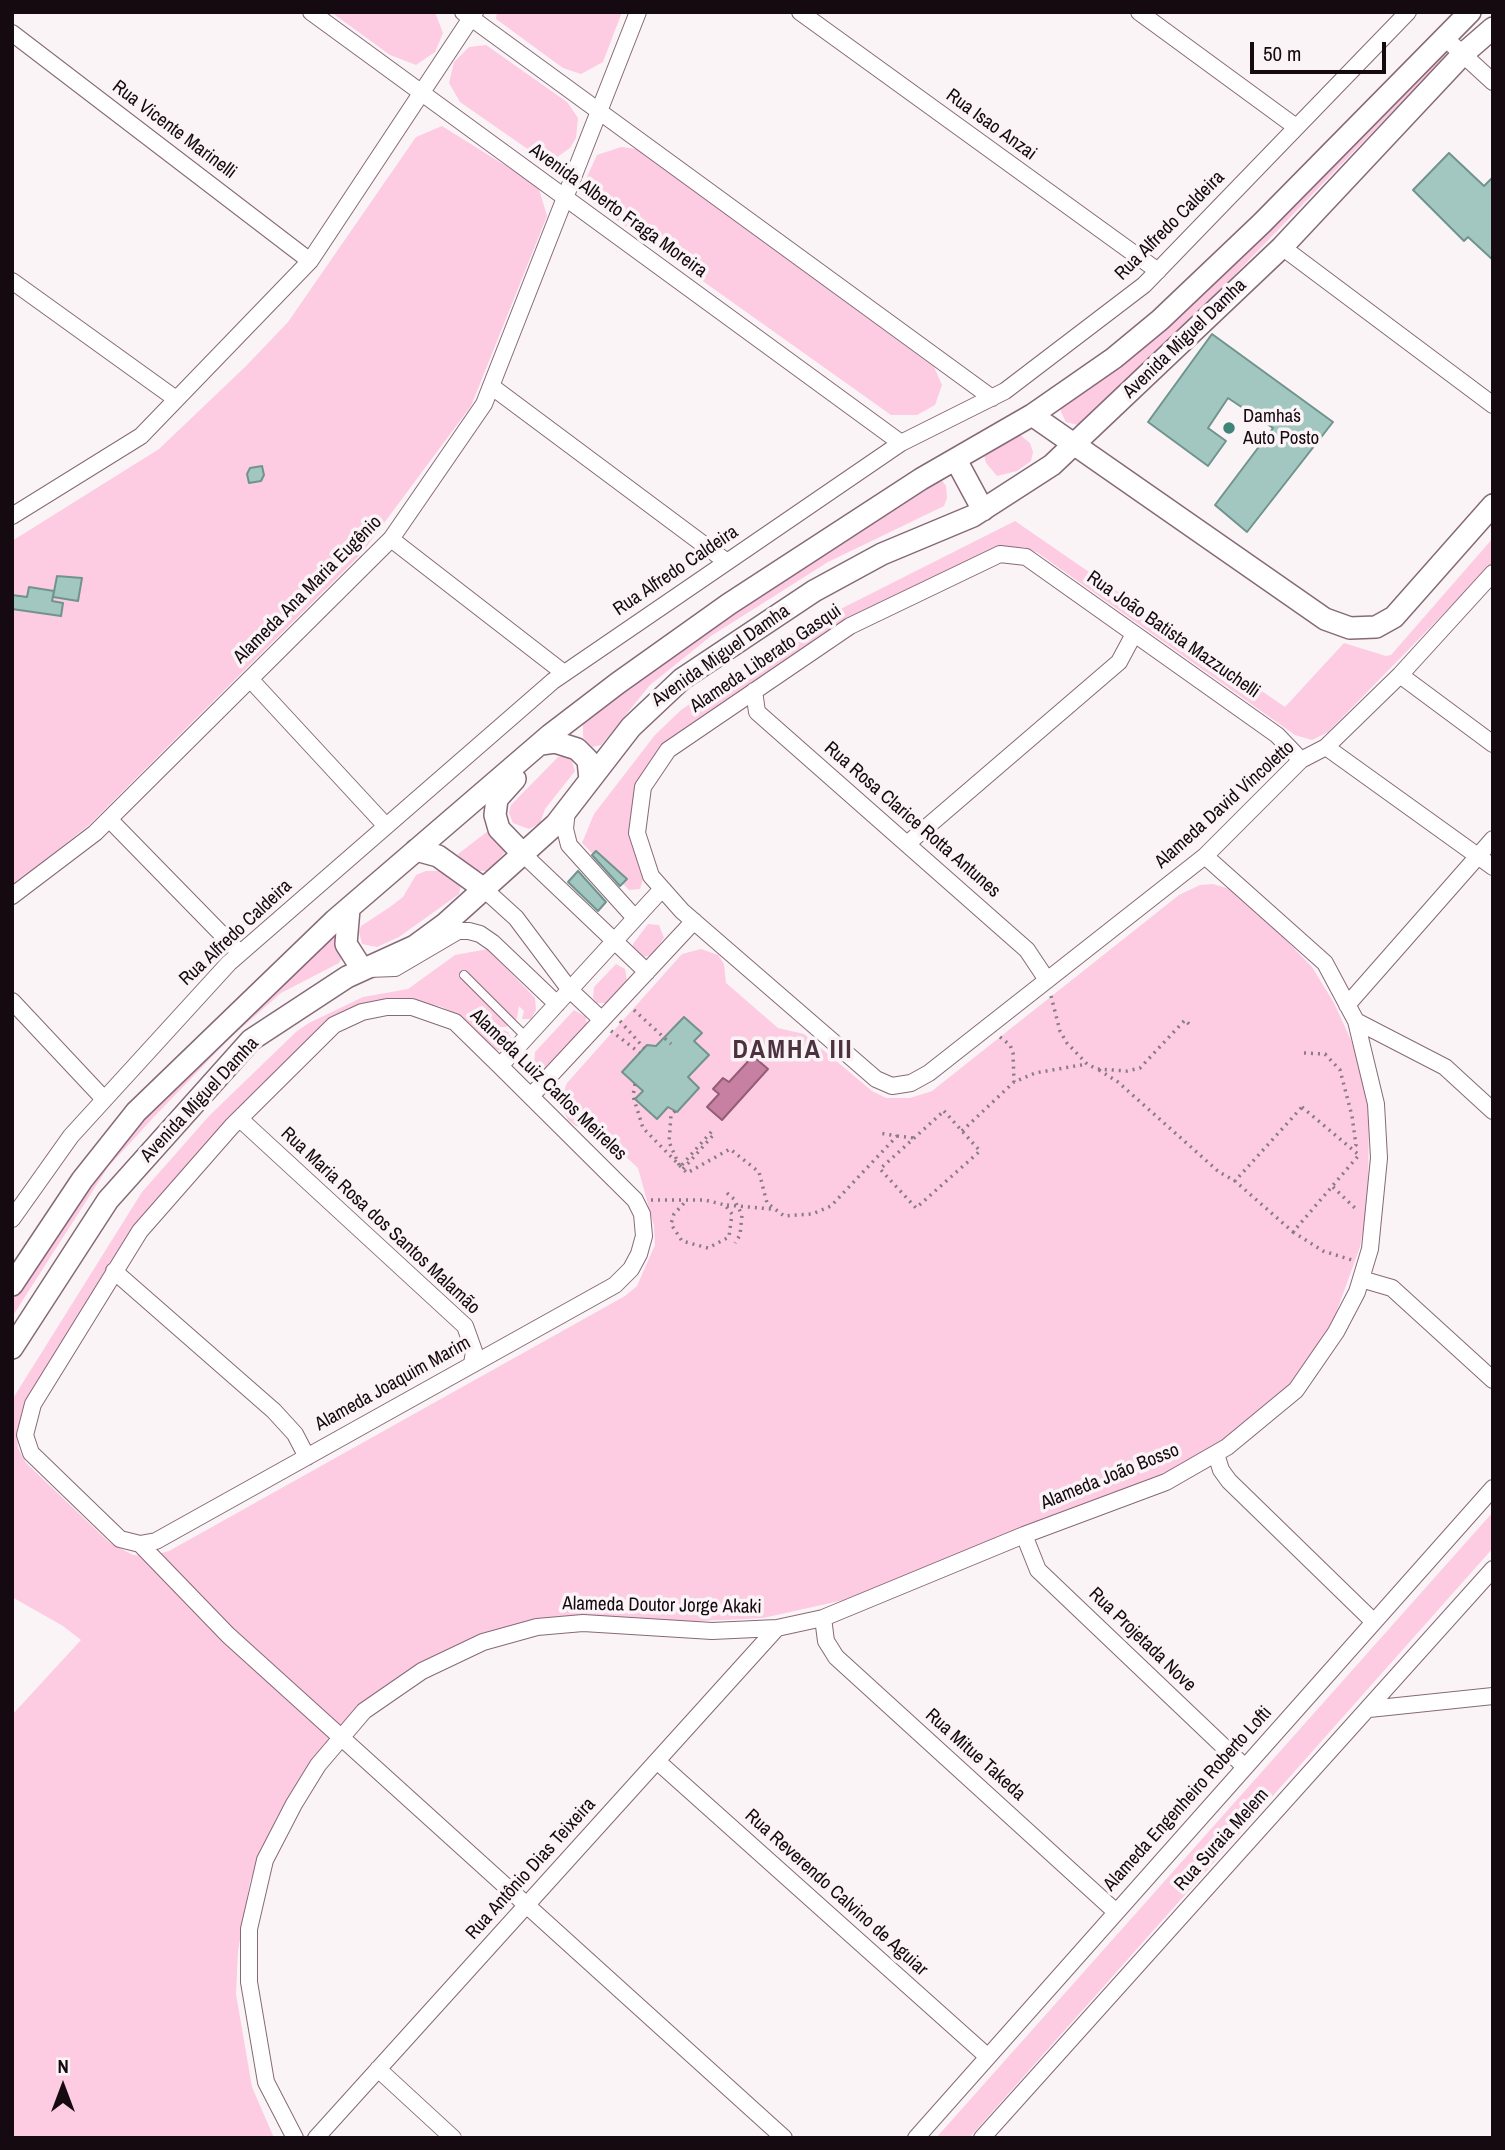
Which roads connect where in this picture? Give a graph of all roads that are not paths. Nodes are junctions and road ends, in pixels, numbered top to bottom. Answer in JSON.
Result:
{"nodes":[{"id":1,"x":311,"y":12,"type":"edge"},
{"id":2,"x":638,"y":12,"type":"edge"},
{"id":3,"x":800,"y":12,"type":"edge"},
{"id":4,"x":1139,"y":12,"type":"edge"},
{"id":5,"x":1408,"y":12,"type":"edge"},
{"id":6,"x":1470,"y":12,"type":"edge"},
{"id":7,"x":469,"y":14,"type":"edge"},
{"id":8,"x":1493,"y":29,"type":"edge"},
{"id":9,"x":12,"y":33,"type":"edge"},
{"id":10,"x":1444,"y":37,"type":"junction"},
{"id":11,"x":1463,"y":54,"type":"junction"},
{"id":12,"x":1493,"y":82,"type":"edge"},
{"id":13,"x":421,"y":93,"type":"junction"},
{"id":14,"x":599,"y":111,"type":"junction"},
{"id":15,"x":1296,"y":127,"type":"junction"},
{"id":16,"x":565,"y":198,"type":"junction"},
{"id":17,"x":1282,"y":247,"type":"junction"},
{"id":18,"x":310,"y":261,"type":"junction"},
{"id":19,"x":1158,"y":271,"type":"junction"},
{"id":20,"x":15,"y":286,"type":"edge"},
{"id":21,"x":491,"y":386,"type":"junction"},
{"id":22,"x":992,"y":398,"type":"junction"},
{"id":23,"x":176,"y":399,"type":"junction"},
{"id":24,"x":1493,"y":405,"type":"edge"},
{"id":25,"x":1032,"y":415,"type":"junction"},
{"id":26,"x":901,"y":443,"type":"junction"},
{"id":27,"x":1076,"y":443,"type":"junction"},
{"id":28,"x":957,"y":460,"type":"junction"},
{"id":29,"x":1493,"y":505,"type":"edge"},
{"id":30,"x":983,"y":510,"type":"junction"},
{"id":31,"x":12,"y":516,"type":"edge"},
{"id":32,"x":391,"y":539,"type":"junction"},
{"id":33,"x":1014,"y":553,"type":"joint"},
{"id":34,"x":727,"y":562,"type":"junction"},
{"id":35,"x":1493,"y":573,"type":"edge"},
{"id":36,"x":1134,"y":634,"type":"junction"},
{"id":37,"x":564,"y":673,"type":"junction"},
{"id":38,"x":1400,"y":675,"type":"junction"},
{"id":39,"x":250,"y":679,"type":"junction"},
{"id":40,"x":754,"y":691,"type":"junction"},
{"id":41,"x":1493,"y":744,"type":"edge"},
{"id":42,"x":540,"y":745,"type":"junction"},
{"id":43,"x":1326,"y":747,"type":"junction"},
{"id":44,"x":1301,"y":760,"type":"junction"},
{"id":45,"x":590,"y":780,"type":"junction"},
{"id":46,"x":567,"y":810,"type":"junction"},
{"id":47,"x":109,"y":819,"type":"junction"},
{"id":48,"x":386,"y":826,"type":"junction"},
{"id":49,"x":1493,"y":839,"type":"edge"},
{"id":50,"x":907,"y":844,"type":"junction"},
{"id":51,"x":416,"y":850,"type":"junction"},
{"id":52,"x":524,"y":855,"type":"junction"},
{"id":53,"x":1205,"y":856,"type":"junction"},
{"id":54,"x":1478,"y":856,"type":"junction"},
{"id":55,"x":1493,"y":867,"type":"edge"},
{"id":56,"x":657,"y":882,"type":"junction"},
{"id":57,"x":484,"y":889,"type":"junction"},
{"id":58,"x":12,"y":897,"type":"edge"},
{"id":59,"x":349,"y":909,"type":"junction"},
{"id":60,"x":635,"y":918,"type":"junction"},
{"id":61,"x":695,"y":921,"type":"junction"},
{"id":62,"x":614,"y":942,"type":"junction"},
{"id":63,"x":240,"y":953,"type":"junction"},
{"id":64,"x":362,"y":969,"type":"junction"},
{"id":65,"x":647,"y":972,"type":"junction"},
{"id":66,"x":464,"y":975,"type":"dead end"},
{"id":67,"x":1047,"y":980,"type":"junction"},
{"id":68,"x":570,"y":989,"type":"junction"},
{"id":69,"x":12,"y":1001,"type":"edge"},
{"id":70,"x":557,"y":1004,"type":"junction"},
{"id":71,"x":1348,"y":1005,"type":"junction"},
{"id":72,"x":604,"y":1017,"type":"junction"},
{"id":73,"x":1356,"y":1021,"type":"junction"},
{"id":74,"x":526,"y":1037,"type":"junction"},
{"id":75,"x":500,"y":1066,"type":"junction"},
{"id":76,"x":531,"y":1096,"type":"junction"},
{"id":77,"x":104,"y":1099,"type":"junction"},
{"id":78,"x":1493,"y":1111,"type":"edge"},
{"id":79,"x":240,"y":1119,"type":"junction"},
{"id":80,"x":12,"y":1219,"type":"edge"},
{"id":81,"x":644,"y":1236,"type":"joint"},
{"id":82,"x":114,"y":1271,"type":"junction"},
{"id":83,"x":1363,"y":1272,"type":"junction"},
{"id":84,"x":12,"y":1285,"type":"edge"},
{"id":85,"x":12,"y":1348,"type":"edge"},
{"id":86,"x":472,"y":1364,"type":"junction"},
{"id":87,"x":1493,"y":1380,"type":"edge"},
{"id":88,"x":1216,"y":1454,"type":"junction"},
{"id":89,"x":307,"y":1457,"type":"junction"},
{"id":90,"x":1493,"y":1488,"type":"edge"},
{"id":91,"x":1024,"y":1535,"type":"junction"},
{"id":92,"x":140,"y":1544,"type":"junction"},
{"id":93,"x":1493,"y":1569,"type":"edge"},
{"id":94,"x":823,"y":1618,"type":"junction"},
{"id":95,"x":1374,"y":1622,"type":"junction"},
{"id":96,"x":777,"y":1628,"type":"junction"},
{"id":97,"x":1493,"y":1696,"type":"edge"},
{"id":98,"x":1368,"y":1709,"type":"junction"},
{"id":99,"x":342,"y":1737,"type":"junction"},
{"id":100,"x":657,"y":1761,"type":"junction"},
{"id":101,"x":1245,"y":1767,"type":"junction"},
{"id":102,"x":527,"y":1905,"type":"junction"},
{"id":103,"x":1116,"y":1912,"type":"junction"},
{"id":104,"x":988,"y":2057,"type":"junction"},
{"id":105,"x":378,"y":2069,"type":"junction"},
{"id":106,"x":295,"y":2138,"type":"edge"},
{"id":107,"x":316,"y":2138,"type":"edge"},
{"id":108,"x":453,"y":2138,"type":"edge"},
{"id":109,"x":784,"y":2138,"type":"edge"},
{"id":110,"x":916,"y":2138,"type":"edge"},
{"id":111,"x":982,"y":2138,"type":"edge"}],
"edges":[{"from":1,"to":13,"type":"street","name":"Avenida Alberto Fraga Moreira"},
{"from":2,"to":14,"type":"street","name":"Alameda Ana Maria Eugênio"},
{"from":3,"to":19,"type":"street","name":"Rua Isao Anzai"},
{"from":4,"to":15,"type":"street"},
{"from":5,"to":15,"type":"street","name":"Rua Alfredo Caldeira"},
{"from":6,"to":10,"type":"street","name":"Avenida Miguel Damha"},
{"from":7,"to":13,"type":"street"},
{"from":7,"to":14,"type":"street"},
{"from":8,"to":11,"type":"street","name":"Avenida Miguel Damha"},
{"from":9,"to":18,"type":"street","name":"Rua Vicente Marinelli"},
{"from":10,"to":11,"type":"street"},
{"from":10,"to":25,"type":"street","name":"Avenida Miguel Damha"},
{"from":11,"to":12,"type":"street"},
{"from":11,"to":17,"type":"street","name":"Avenida Miguel Damha"},
{"from":13,"to":16,"type":"street","name":"Avenida Alberto Fraga Moreira"},
{"from":13,"to":18,"type":"street"},
{"from":14,"to":16,"type":"street","name":"Alameda Ana Maria Eugênio"},
{"from":14,"to":22,"type":"street"},
{"from":15,"to":19,"type":"street","name":"Rua Alfredo Caldeira"},
{"from":16,"to":21,"type":"street","name":"Alameda Ana Maria Eugênio"},
{"from":16,"to":26,"type":"street","name":"Avenida Alberto Fraga Moreira"},
{"from":17,"to":24,"type":"street"},
{"from":17,"to":27,"type":"street","name":"Avenida Miguel Damha"},
{"from":18,"to":23,"type":"street"},
{"from":19,"to":22,"type":"street","name":"Rua Alfredo Caldeira"},
{"from":20,"to":23,"type":"street"},
{"from":21,"to":32,"type":"street","name":"Alameda Ana Maria Eugênio"},
{"from":21,"to":34,"type":"street"},
{"from":22,"to":26,"type":"street","name":"Rua Alfredo Caldeira"},
{"from":23,"to":31,"type":"street"},
{"from":25,"to":27,"type":"street"},
{"from":25,"to":28,"type":"street","name":"Avenida Miguel Damha"},
{"from":26,"to":34,"type":"street","name":"Rua Alfredo Caldeira"},
{"from":27,"to":29,"type":"street"},
{"from":27,"to":30,"type":"street","name":"Avenida Miguel Damha"},
{"from":28,"to":30,"type":"street"},
{"from":28,"to":42,"type":"street","name":"Avenida Miguel Damha"},
{"from":30,"to":45,"type":"street","name":"Avenida Miguel Damha"},
{"from":32,"to":37,"type":"street"},
{"from":32,"to":39,"type":"street","name":"Alameda Ana Maria Eugênio"},
{"from":33,"to":36,"type":"street","name":"Rua João Batista Mazzuchelli"},
{"from":33,"to":40,"type":"street","name":"Alameda Liberato Gasqui"},
{"from":34,"to":37,"type":"street","name":"Rua Alfredo Caldeira"},
{"from":35,"to":38,"type":"street","name":"Alameda David Vincoletto"},
{"from":36,"to":44,"type":"street","name":"Rua João Batista Mazzuchelli"},
{"from":36,"to":50,"type":"street"},
{"from":37,"to":48,"type":"street","name":"Rua Alfredo Caldeira"},
{"from":38,"to":41,"type":"street"},
{"from":38,"to":43,"type":"street","name":"Alameda David Vincoletto"},
{"from":39,"to":47,"type":"street","name":"Alameda Ana Maria Eugênio"},
{"from":39,"to":48,"type":"street"},
{"from":40,"to":50,"type":"street","name":"Rua Rosa Clarice Rotta Antunes"},
{"from":40,"to":56,"type":"street","name":"Alameda Liberato Gasqui"},
{"from":42,"to":45,"type":"street"},
{"from":42,"to":51,"type":"street","name":"Avenida Miguel Damha"},
{"from":42,"to":52,"type":"street"},
{"from":43,"to":44,"type":"street","name":"Alameda David Vincoletto"},
{"from":43,"to":54,"type":"street"},
{"from":44,"to":53,"type":"street","name":"Alameda David Vincoletto"},
{"from":45,"to":46,"type":"street","name":"Avenida Miguel Damha"},
{"from":46,"to":52,"type":"street","name":"Avenida Miguel Damha"},
{"from":46,"to":60,"type":"street"},
{"from":47,"to":58,"type":"street","name":"Alameda Ana Maria Eugênio"},
{"from":47,"to":63,"type":"street"},
{"from":48,"to":63,"type":"street","name":"Rua Alfredo Caldeira"},
{"from":49,"to":54,"type":"street"},
{"from":50,"to":67,"type":"street","name":"Rua Rosa Clarice Rotta Antunes"},
{"from":51,"to":57,"type":"street"},
{"from":51,"to":59,"type":"street","name":"Avenida Miguel Damha"},
{"from":52,"to":57,"type":"street","name":"Avenida Miguel Damha"},
{"from":52,"to":62,"type":"street"},
{"from":53,"to":67,"type":"street","name":"Alameda David Vincoletto"},
{"from":53,"to":71,"type":"street","name":"Alameda João Bosso"},
{"from":54,"to":55,"type":"street"},
{"from":54,"to":71,"type":"street"},
{"from":56,"to":60,"type":"street"},
{"from":56,"to":61,"type":"street"},
{"from":57,"to":64,"type":"street","name":"Avenida Miguel Damha"},
{"from":57,"to":68,"type":"street"},
{"from":59,"to":64,"type":"street"},
{"from":59,"to":84,"type":"street","name":"Avenida Miguel Damha"},
{"from":60,"to":62,"type":"street"},
{"from":61,"to":65,"type":"street"},
{"from":61,"to":67,"type":"street","name":"Alameda David Vincoletto"},
{"from":62,"to":65,"type":"street"},
{"from":62,"to":68,"type":"street"},
{"from":63,"to":77,"type":"street","name":"Rua Alfredo Caldeira"},
{"from":64,"to":70,"type":"street"},
{"from":64,"to":85,"type":"street","name":"Avenida Miguel Damha"},
{"from":65,"to":72,"type":"street"},
{"from":66,"to":74,"type":"lane"},
{"from":68,"to":70,"type":"street"},
{"from":68,"to":72,"type":"street"},
{"from":69,"to":77,"type":"street"},
{"from":70,"to":74,"type":"street"},
{"from":71,"to":73,"type":"street","name":"Alameda João Bosso"},
{"from":72,"to":76,"type":"street"},
{"from":73,"to":78,"type":"street"},
{"from":73,"to":83,"type":"street","name":"Alameda João Bosso"},
{"from":74,"to":75,"type":"street"},
{"from":75,"to":76,"type":"street","name":"Alameda Luiz Carlos Meireles"},
{"from":75,"to":79,"type":"street","name":"Alameda Luiz Carlos Meireles"},
{"from":76,"to":81,"type":"street","name":"Alameda Luiz Carlos Meireles"},
{"from":77,"to":80,"type":"street","name":"Rua Alfredo Caldeira"},
{"from":79,"to":82,"type":"street"},
{"from":79,"to":86,"type":"street","name":"Rua Maria Rosa dos Santos Malamão"},
{"from":81,"to":86,"type":"street","name":"Alameda Joaquim Marim"},
{"from":82,"to":89,"type":"street"},
{"from":82,"to":92,"type":"street"},
{"from":83,"to":87,"type":"street"},
{"from":83,"to":88,"type":"street","name":"Alameda João Bosso"},
{"from":86,"to":89,"type":"street","name":"Alameda Joaquim Marim"},
{"from":88,"to":91,"type":"street","name":"Alameda João Bosso"},
{"from":88,"to":95,"type":"street"},
{"from":89,"to":92,"type":"street","name":"Alameda Joaquim Marim"},
{"from":90,"to":95,"type":"street","name":"Alameda Engenheiro Roberto Lofti"},
{"from":91,"to":94,"type":"street","name":"Alameda João Bosso"},
{"from":91,"to":101,"type":"street","name":"Rua Projetada Nove"},
{"from":92,"to":99,"type":"street"},
{"from":93,"to":98,"type":"street","name":"Rua Suraia Melem"},
{"from":94,"to":96,"type":"street","name":"Alameda João Bosso"},
{"from":94,"to":103,"type":"street","name":"Rua Mitue Takeda"},
{"from":95,"to":101,"type":"street","name":"Alameda Engenheiro Roberto Lofti"},
{"from":96,"to":99,"type":"street","name":"Alameda Doutor Jorge Akaki"},
{"from":96,"to":100,"type":"street","name":"Rua Antônio Dias Teixeira"},
{"from":97,"to":98,"type":"street"},
{"from":98,"to":111,"type":"street","name":"Rua Suraia Melem"},
{"from":99,"to":102,"type":"street"},
{"from":99,"to":106,"type":"street","name":"Alameda Doutor Jorge Akaki"},
{"from":100,"to":102,"type":"street","name":"Rua Antônio Dias Teixeira"},
{"from":100,"to":104,"type":"street","name":"Rua Reverendo Calvino de Aguiar"},
{"from":101,"to":103,"type":"street","name":"Alameda Engenheiro Roberto Lofti"},
{"from":102,"to":105,"type":"street","name":"Rua Antônio Dias Teixeira"},
{"from":102,"to":109,"type":"street"},
{"from":103,"to":104,"type":"street","name":"Alameda Engenheiro Roberto Lofti"},
{"from":104,"to":110,"type":"street","name":"Alameda Engenheiro Roberto Lofti"},
{"from":105,"to":107,"type":"street","name":"Rua Antônio Dias Teixeira"},
{"from":105,"to":108,"type":"street"}]}
